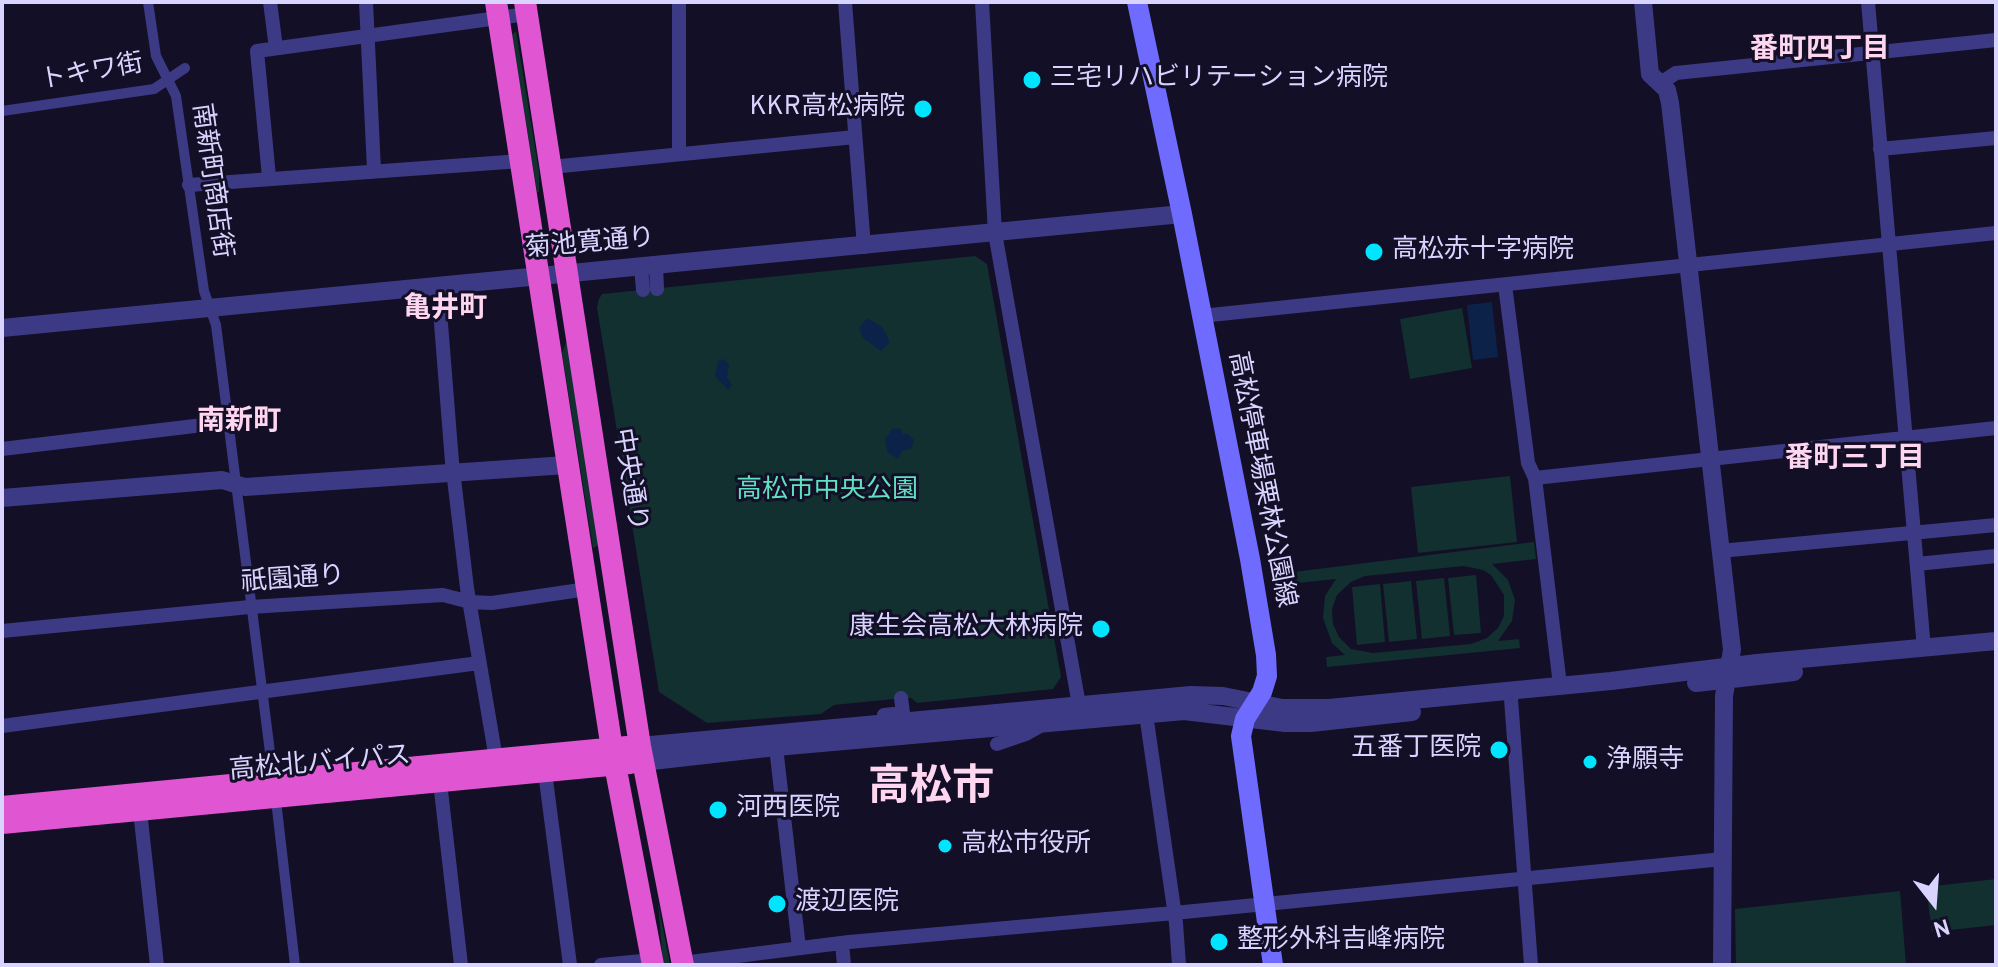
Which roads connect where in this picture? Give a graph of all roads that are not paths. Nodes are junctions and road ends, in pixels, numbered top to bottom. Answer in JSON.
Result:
{"nodes":[{"id":1,"x":148,"y":2,"type":"edge"},
{"id":2,"x":270,"y":2,"type":"edge"},
{"id":3,"x":366,"y":2,"type":"edge"},
{"id":4,"x":679,"y":2,"type":"edge"},
{"id":5,"x":845,"y":2,"type":"edge"},
{"id":6,"x":982,"y":2,"type":"edge"},
{"id":7,"x":1137,"y":2,"type":"edge"},
{"id":8,"x":1643,"y":2,"type":"edge"},
{"id":9,"x":1868,"y":2,"type":"edge"},
{"id":10,"x":526,"y":8,"type":"edge"},
{"id":11,"x":497,"y":10,"type":"edge"},
{"id":12,"x":368,"y":34,"type":"junction"},
{"id":13,"x":1996,"y":40,"type":"edge"},
{"id":14,"x":276,"y":48,"type":"junction"},
{"id":15,"x":1872,"y":52,"type":"junction"},
{"id":16,"x":185,"y":68,"type":"dead end"},
{"id":17,"x":166,"y":79,"type":"junction"},
{"id":18,"x":1659,"y":84,"type":"junction"},
{"id":19,"x":2,"y":111,"type":"edge"},
{"id":20,"x":855,"y":137,"type":"junction"},
{"id":21,"x":1996,"y":138,"type":"edge"},
{"id":22,"x":1880,"y":149,"type":"junction"},
{"id":23,"x":679,"y":153,"type":"junction"},
{"id":24,"x":521,"y":161,"type":"junction"},
{"id":25,"x":551,"y":167,"type":"junction"},
{"id":26,"x":374,"y":170,"type":"junction"},
{"id":27,"x":269,"y":177,"type":"junction"},
{"id":28,"x":189,"y":185,"type":"junction"},
{"id":29,"x":1182,"y":214,"type":"junction"},
{"id":30,"x":995,"y":233,"type":"junction"},
{"id":31,"x":1996,"y":233,"type":"edge"},
{"id":32,"x":1888,"y":243,"type":"junction"},
{"id":33,"x":864,"y":247,"type":"junction"},
{"id":34,"x":648,"y":266,"type":"junction"},
{"id":35,"x":1688,"y":266,"type":"junction"},
{"id":36,"x":568,"y":274,"type":"junction"},
{"id":37,"x":538,"y":277,"type":"junction"},
{"id":38,"x":1505,"y":285,"type":"junction"},
{"id":39,"x":438,"y":286,"type":"junction"},
{"id":40,"x":650,"y":289,"type":"dead end"},
{"id":41,"x":210,"y":308,"type":"junction"},
{"id":42,"x":1201,"y":316,"type":"junction"},
{"id":43,"x":2,"y":328,"type":"edge"},
{"id":44,"x":228,"y":422,"type":"junction"},
{"id":45,"x":1996,"y":428,"type":"edge"},
{"id":46,"x":1905,"y":437,"type":"junction"},
{"id":47,"x":2,"y":449,"type":"edge"},
{"id":48,"x":1710,"y":458,"type":"junction"},
{"id":49,"x":566,"y":465,"type":"junction"},
{"id":50,"x":453,"y":472,"type":"junction"},
{"id":51,"x":1535,"y":478,"type":"junction"},
{"id":52,"x":236,"y":484,"type":"junction"},
{"id":53,"x":2,"y":498,"type":"edge"},
{"id":54,"x":1996,"y":525,"type":"edge"},
{"id":55,"x":1914,"y":533,"type":"junction"},
{"id":56,"x":1720,"y":551,"type":"junction"},
{"id":57,"x":1996,"y":556,"type":"edge"},
{"id":58,"x":1917,"y":564,"type":"junction"},
{"id":59,"x":587,"y":589,"type":"junction"},
{"id":60,"x":470,"y":602,"type":"junction"},
{"id":61,"x":250,"y":607,"type":"junction"},
{"id":62,"x":2,"y":631,"type":"edge"},
{"id":63,"x":1996,"y":641,"type":"edge"},
{"id":64,"x":1924,"y":649,"type":"junction"},
{"id":65,"x":1996,"y":652,"type":"edge"},
{"id":66,"x":479,"y":663,"type":"junction"},
{"id":67,"x":1728,"y":673,"type":"junction"},
{"id":68,"x":1560,"y":685,"type":"junction"},
{"id":69,"x":262,"y":692,"type":"junction"},
{"id":70,"x":901,"y":698,"type":"dead end"},
{"id":71,"x":1511,"y":699,"type":"junction"},
{"id":72,"x":1079,"y":705,"type":"junction"},
{"id":73,"x":1250,"y":711,"type":"junction"},
{"id":74,"x":1146,"y":714,"type":"junction"},
{"id":75,"x":1044,"y":723,"type":"junction"},
{"id":76,"x":851,"y":725,"type":"junction"},
{"id":77,"x":2,"y":726,"type":"edge"},
{"id":78,"x":997,"y":744,"type":"dead end"},
{"id":79,"x":776,"y":747,"type":"junction"},
{"id":80,"x":642,"y":754,"type":"junction"},
{"id":81,"x":614,"y":757,"type":"junction"},
{"id":82,"x":496,"y":759,"type":"junction"},
{"id":83,"x":272,"y":768,"type":"dead end"},
{"id":84,"x":545,"y":772,"type":"junction"},
{"id":85,"x":440,"y":782,"type":"junction"},
{"id":86,"x":2,"y":807,"type":"edge"},
{"id":87,"x":277,"y":809,"type":"dead end"},
{"id":88,"x":140,"y":811,"type":"junction"},
{"id":89,"x":2,"y":823,"type":"edge"},
{"id":90,"x":1723,"y":859,"type":"junction"},
{"id":91,"x":1524,"y":878,"type":"junction"},
{"id":92,"x":1264,"y":903,"type":"junction"},
{"id":93,"x":1174,"y":913,"type":"junction"},
{"id":94,"x":842,"y":943,"type":"junction"},
{"id":95,"x":799,"y":948,"type":"junction"},
{"id":96,"x":653,"y":963,"type":"edge"},
{"id":97,"x":683,"y":964,"type":"edge"},
{"id":98,"x":157,"y":965,"type":"edge"},
{"id":99,"x":295,"y":965,"type":"edge"},
{"id":100,"x":461,"y":965,"type":"edge"},
{"id":101,"x":570,"y":965,"type":"edge"},
{"id":102,"x":601,"y":965,"type":"edge"},
{"id":103,"x":844,"y":965,"type":"edge"},
{"id":104,"x":1179,"y":965,"type":"edge"},
{"id":105,"x":1273,"y":965,"type":"edge"},
{"id":106,"x":1531,"y":965,"type":"edge"},
{"id":107,"x":1720,"y":965,"type":"edge"}],
"edges":[{"from":1,"to":17,"type":"street","name":"南新町商店街"},
{"from":2,"to":14,"type":"street"},
{"from":3,"to":12,"type":"street"},
{"from":4,"to":23,"type":"street"},
{"from":5,"to":20,"type":"street"},
{"from":6,"to":30,"type":"street"},
{"from":7,"to":29,"type":"main road","name":"高松停車場栗林公園線"},
{"from":8,"to":18,"type":"street"},
{"from":9,"to":15,"type":"street"},
{"from":10,"to":11,"type":"street"},
{"from":10,"to":25,"type":"highway","name":"中央通り"},
{"from":11,"to":12,"type":"street"},
{"from":11,"to":24,"type":"highway"},
{"from":12,"to":14,"type":"street"},
{"from":12,"to":26,"type":"street"},
{"from":13,"to":15,"type":"street"},
{"from":14,"to":27,"type":"street"},
{"from":15,"to":18,"type":"street"},
{"from":15,"to":22,"type":"street"},
{"from":16,"to":17,"type":"street","name":"トキワ街"},
{"from":17,"to":19,"type":"street","name":"トキワ街"},
{"from":17,"to":28,"type":"street","name":"南新町商店街"},
{"from":18,"to":35,"type":"street"},
{"from":20,"to":23,"type":"street"},
{"from":20,"to":33,"type":"street"},
{"from":21,"to":22,"type":"street"},
{"from":22,"to":32,"type":"street"},
{"from":23,"to":25,"type":"street"},
{"from":24,"to":26,"type":"street"},
{"from":24,"to":37,"type":"highway"},
{"from":25,"to":36,"type":"highway","name":"中央通り"},
{"from":26,"to":27,"type":"street"},
{"from":27,"to":28,"type":"street"},
{"from":28,"to":41,"type":"street","name":"南新町商店街"},
{"from":29,"to":30,"type":"street","name":"菊池寛通り"},
{"from":29,"to":42,"type":"main road","name":"高松停車場栗林公園線"},
{"from":30,"to":33,"type":"street","name":"菊池寛通り"},
{"from":30,"to":72,"type":"street"},
{"from":31,"to":32,"type":"street"},
{"from":32,"to":35,"type":"street"},
{"from":32,"to":46,"type":"street"},
{"from":33,"to":34,"type":"street","name":"菊池寛通り"},
{"from":34,"to":36,"type":"street","name":"菊池寛通り"},
{"from":34,"to":40,"type":"street"},
{"from":35,"to":38,"type":"street"},
{"from":35,"to":48,"type":"street"},
{"from":36,"to":37,"type":"street","name":"菊池寛通り"},
{"from":36,"to":80,"type":"highway","name":"中央通り"},
{"from":37,"to":39,"type":"street","name":"菊池寛通り"},
{"from":37,"to":49,"type":"highway"},
{"from":38,"to":42,"type":"street"},
{"from":38,"to":51,"type":"street"},
{"from":39,"to":41,"type":"street","name":"菊池寛通り"},
{"from":39,"to":50,"type":"street"},
{"from":41,"to":43,"type":"street","name":"菊池寛通り"},
{"from":41,"to":44,"type":"street","name":"南新町商店街"},
{"from":42,"to":73,"type":"main road","name":"高松停車場栗林公園線"},
{"from":44,"to":47,"type":"street"},
{"from":44,"to":52,"type":"street","name":"南新町商店街"},
{"from":45,"to":46,"type":"street"},
{"from":46,"to":48,"type":"street"},
{"from":46,"to":55,"type":"street"},
{"from":48,"to":51,"type":"street"},
{"from":48,"to":56,"type":"street"},
{"from":49,"to":50,"type":"street"},
{"from":49,"to":59,"type":"highway"},
{"from":50,"to":52,"type":"street"},
{"from":50,"to":60,"type":"street"},
{"from":51,"to":68,"type":"street"},
{"from":52,"to":53,"type":"street"},
{"from":52,"to":61,"type":"street","name":"南新町商店街"},
{"from":54,"to":55,"type":"street"},
{"from":55,"to":56,"type":"street"},
{"from":55,"to":58,"type":"street"},
{"from":56,"to":67,"type":"street"},
{"from":57,"to":58,"type":"street"},
{"from":58,"to":64,"type":"street"},
{"from":59,"to":60,"type":"street","name":"祇園通り"},
{"from":59,"to":81,"type":"highway"},
{"from":60,"to":61,"type":"street","name":"祇園通り"},
{"from":60,"to":66,"type":"street"},
{"from":61,"to":62,"type":"street","name":"祇園通り"},
{"from":61,"to":69,"type":"street","name":"南新町商店街"},
{"from":63,"to":64,"type":"street"},
{"from":64,"to":67,"type":"street"},
{"from":65,"to":67,"type":"street"},
{"from":66,"to":69,"type":"street"},
{"from":66,"to":82,"type":"street"},
{"from":67,"to":68,"type":"street"},
{"from":67,"to":71,"type":"street"},
{"from":67,"to":90,"type":"street"},
{"from":68,"to":73,"type":"street"},
{"from":69,"to":77,"type":"street"},
{"from":69,"to":83,"type":"street","name":"南新町商店街"},
{"from":70,"to":76,"type":"street"},
{"from":71,"to":73,"type":"street"},
{"from":71,"to":91,"type":"street"},
{"from":72,"to":73,"type":"street"},
{"from":72,"to":76,"type":"street"},
{"from":73,"to":74,"type":"street"},
{"from":73,"to":92,"type":"main road","name":"高松停車場栗林公園線"},
{"from":74,"to":75,"type":"street"},
{"from":74,"to":93,"type":"street"},
{"from":75,"to":78,"type":"street"},
{"from":75,"to":79,"type":"street"},
{"from":76,"to":80,"type":"street"},
{"from":79,"to":80,"type":"street"},
{"from":79,"to":95,"type":"street"},
{"from":80,"to":81,"type":"highway","name":"高松北バイパス"},
{"from":80,"to":97,"type":"highway","name":"中央通り"},
{"from":81,"to":82,"type":"highway","name":"高松北バイパス"},
{"from":81,"to":84,"type":"highway","name":"高松北バイパス"},
{"from":81,"to":96,"type":"highway"},
{"from":82,"to":86,"type":"highway","name":"高松北バイパス"},
{"from":84,"to":85,"type":"highway","name":"高松北バイパス"},
{"from":84,"to":101,"type":"street"},
{"from":85,"to":88,"type":"highway","name":"高松北バイパス"},
{"from":85,"to":100,"type":"street"},
{"from":87,"to":99,"type":"street"},
{"from":88,"to":89,"type":"highway","name":"高松北バイパス"},
{"from":88,"to":98,"type":"street"},
{"from":90,"to":91,"type":"street"},
{"from":90,"to":107,"type":"street"},
{"from":91,"to":92,"type":"street"},
{"from":91,"to":106,"type":"street"},
{"from":92,"to":93,"type":"street"},
{"from":92,"to":105,"type":"main road","name":"高松停車場栗林公園線"},
{"from":93,"to":94,"type":"street"},
{"from":93,"to":104,"type":"street"},
{"from":94,"to":95,"type":"street"},
{"from":94,"to":103,"type":"street"},
{"from":95,"to":97,"type":"street"},
{"from":96,"to":102,"type":"street"}]}
